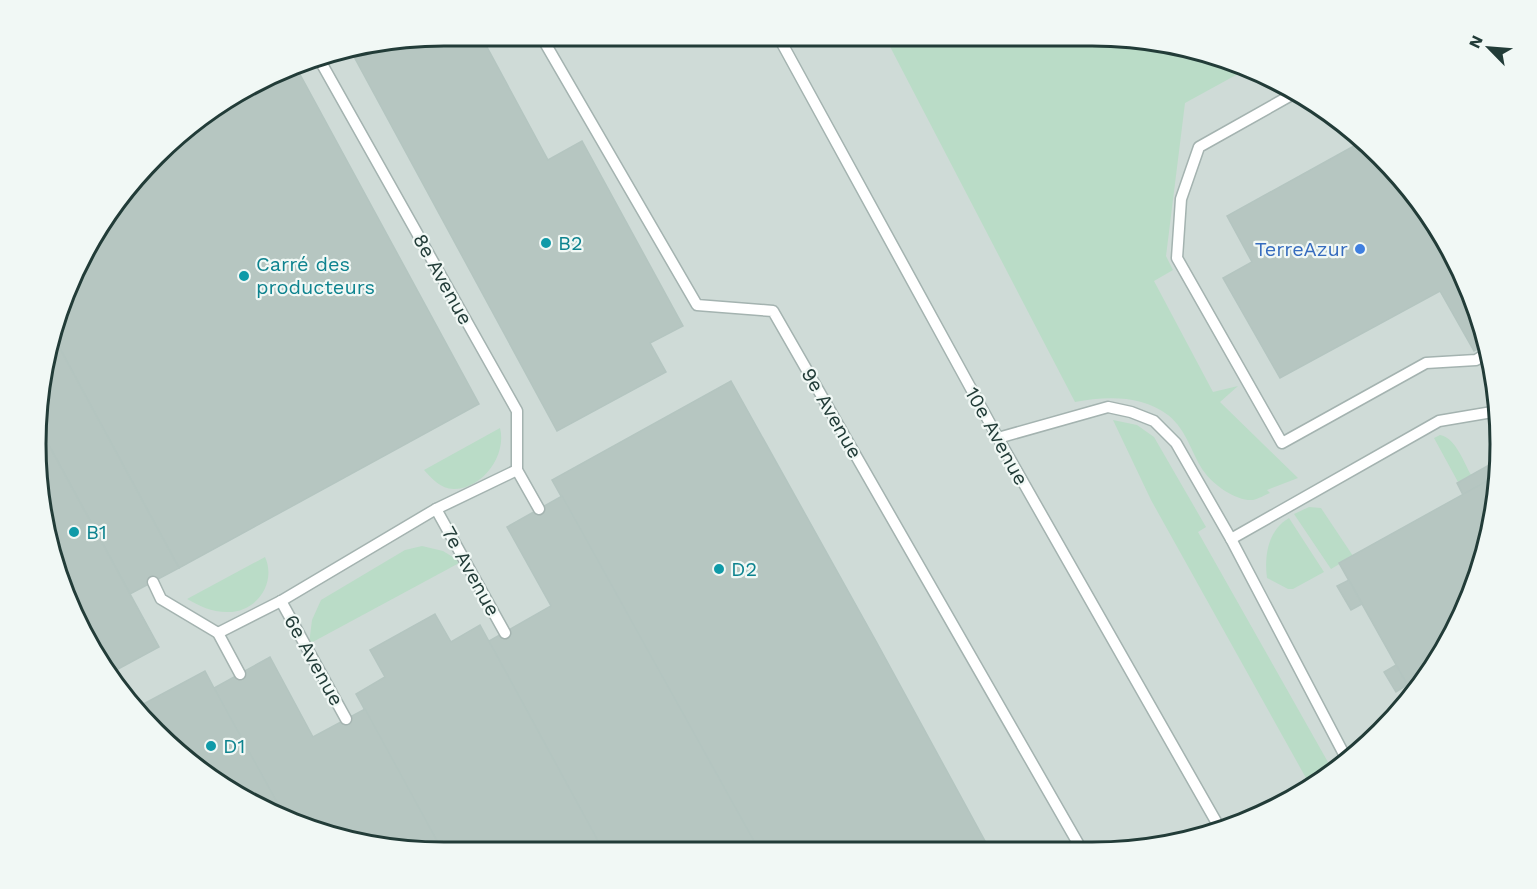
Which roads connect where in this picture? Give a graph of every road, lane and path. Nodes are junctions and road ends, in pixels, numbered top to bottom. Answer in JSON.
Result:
{"nodes":[{"id":1,"x":547,"y":46,"type":"edge"},
{"id":2,"x":783,"y":46,"type":"edge"},
{"id":3,"x":323,"y":66,"type":"edge"},
{"id":4,"x":1287,"y":97,"type":"edge"},
{"id":5,"x":1481,"y":357,"type":"edge"},
{"id":6,"x":1489,"y":412,"type":"edge"},
{"id":7,"x":998,"y":438,"type":"junction"},
{"id":8,"x":517,"y":470,"type":"junction"},
{"id":9,"x":436,"y":509,"type":"junction"},
{"id":10,"x":539,"y":509,"type":"dead end"},
{"id":11,"x":1231,"y":538,"type":"junction"},
{"id":12,"x":153,"y":582,"type":"dead end"},
{"id":13,"x":281,"y":601,"type":"junction"},
{"id":14,"x":218,"y":633,"type":"junction"},
{"id":15,"x":505,"y":633,"type":"dead end"},
{"id":16,"x":240,"y":674,"type":"dead end"},
{"id":17,"x":346,"y":719,"type":"dead end"},
{"id":18,"x":1343,"y":753,"type":"edge"},
{"id":19,"x":1216,"y":822,"type":"edge"},
{"id":20,"x":1077,"y":842,"type":"edge"}],
"edges":[{"from":1,"to":20,"type":"lane","name":"9e Avenue"},
{"from":2,"to":7,"type":"lane","name":"10e Avenue"},
{"from":3,"to":8,"type":"lane","name":"8e Avenue"},
{"from":4,"to":5,"type":"lane"},
{"from":6,"to":11,"type":"lane"},
{"from":7,"to":11,"type":"lane"},
{"from":7,"to":19,"type":"lane","name":"10e Avenue"},
{"from":8,"to":9,"type":"lane"},
{"from":8,"to":10,"type":"lane","name":"8e Avenue"},
{"from":9,"to":13,"type":"lane"},
{"from":9,"to":15,"type":"lane","name":"7e Avenue"},
{"from":11,"to":18,"type":"lane"},
{"from":12,"to":14,"type":"lane"},
{"from":13,"to":14,"type":"lane"},
{"from":13,"to":17,"type":"lane","name":"6e Avenue"},
{"from":14,"to":16,"type":"lane"}]}
